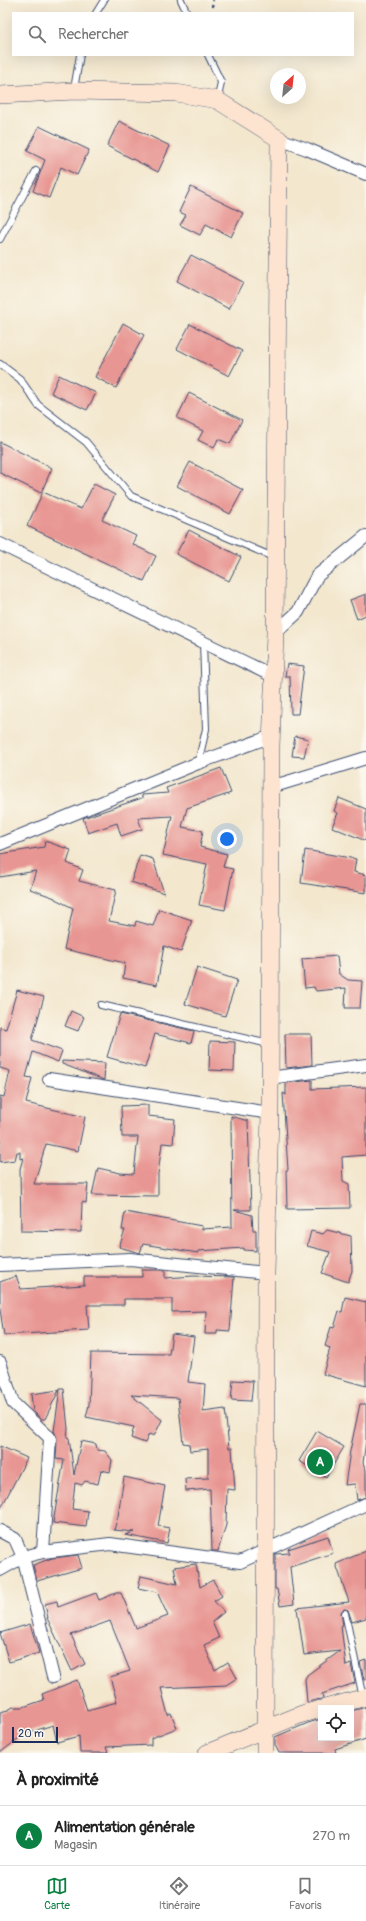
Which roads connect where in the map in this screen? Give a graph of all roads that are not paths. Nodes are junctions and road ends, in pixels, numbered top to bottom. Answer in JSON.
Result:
{"nodes":[{"id":1,"x":104,"y":0,"type":"edge"},
{"id":2,"x":181,"y":0,"type":"edge"},
{"id":3,"x":97,"y":12,"type":"edge"},
{"id":4,"x":187,"y":12,"type":"edge"},
{"id":5,"x":80,"y":56,"type":"edge"},
{"id":6,"x":208,"y":56,"type":"edge"},
{"id":7,"x":74,"y":91,"type":"junction"},
{"id":8,"x":0,"y":95,"type":"edge"},
{"id":9,"x":218,"y":100,"type":"junction"},
{"id":10,"x":279,"y":139,"type":"junction"},
{"id":11,"x":36,"y":171,"type":"dead end"},
{"id":12,"x":366,"y":174,"type":"edge"},
{"id":13,"x":0,"y":239,"type":"edge"},
{"id":14,"x":0,"y":364,"type":"edge"},
{"id":15,"x":366,"y":536,"type":"edge"},
{"id":16,"x":0,"y":544,"type":"edge"},
{"id":17,"x":275,"y":557,"type":"junction"},
{"id":18,"x":275,"y":633,"type":"junction"},
{"id":19,"x":203,"y":642,"type":"junction"},
{"id":20,"x":273,"y":676,"type":"junction"},
{"id":21,"x":272,"y":736,"type":"junction"},
{"id":22,"x":366,"y":758,"type":"edge"},
{"id":23,"x":198,"y":763,"type":"junction"},
{"id":24,"x":271,"y":788,"type":"junction"},
{"id":25,"x":0,"y":844,"type":"edge"},
{"id":26,"x":101,"y":1005,"type":"dead end"},
{"id":27,"x":270,"y":1044,"type":"junction"},
{"id":28,"x":366,"y":1066,"type":"edge"},
{"id":29,"x":269,"y":1078,"type":"junction"},
{"id":30,"x":49,"y":1079,"type":"dead end"},
{"id":31,"x":270,"y":1113,"type":"junction"},
{"id":32,"x":0,"y":1266,"type":"edge"},
{"id":33,"x":266,"y":1273,"type":"junction"},
{"id":34,"x":0,"y":1362,"type":"edge"},
{"id":35,"x":366,"y":1504,"type":"edge"},
{"id":36,"x":0,"y":1532,"type":"edge"},
{"id":37,"x":265,"y":1550,"type":"junction"},
{"id":38,"x":43,"y":1552,"type":"junction"},
{"id":39,"x":23,"y":1557,"type":"junction"},
{"id":40,"x":0,"y":1570,"type":"edge"},
{"id":41,"x":345,"y":1613,"type":"dead end"},
{"id":42,"x":53,"y":1677,"type":"dead end"},
{"id":43,"x":364,"y":1698,"type":"edge"},
{"id":44,"x":337,"y":1705,"type":"edge"},
{"id":45,"x":318,"y":1710,"type":"edge"},
{"id":46,"x":266,"y":1728,"type":"junction"},
{"id":47,"x":207,"y":1753,"type":"edge"},
{"id":48,"x":265,"y":1753,"type":"edge"}],
"edges":[{"from":1,"to":3,"type":"lane"},
{"from":2,"to":4,"type":"lane"},
{"from":5,"to":7,"type":"lane"},
{"from":6,"to":9,"type":"lane"},
{"from":7,"to":8,"type":"street"},
{"from":7,"to":9,"type":"street"},
{"from":9,"to":10,"type":"street"},
{"from":10,"to":12,"type":"street"},
{"from":10,"to":17,"type":"street"},
{"from":11,"to":13,"type":"lane"},
{"from":14,"to":17,"type":"lane"},
{"from":15,"to":18,"type":"street"},
{"from":16,"to":19,"type":"street"},
{"from":17,"to":18,"type":"street"},
{"from":18,"to":20,"type":"street"},
{"from":19,"to":20,"type":"street"},
{"from":19,"to":23,"type":"lane"},
{"from":20,"to":21,"type":"street"},
{"from":21,"to":23,"type":"street"},
{"from":21,"to":24,"type":"street"},
{"from":22,"to":24,"type":"street"},
{"from":23,"to":25,"type":"street"},
{"from":24,"to":27,"type":"street"},
{"from":26,"to":27,"type":"lane"},
{"from":27,"to":29,"type":"street"},
{"from":28,"to":29,"type":"street"},
{"from":29,"to":31,"type":"street"},
{"from":30,"to":31,"type":"street"},
{"from":31,"to":33,"type":"street"},
{"from":32,"to":33,"type":"street"},
{"from":33,"to":37,"type":"street"},
{"from":34,"to":38,"type":"street"},
{"from":35,"to":37,"type":"street"},
{"from":36,"to":39,"type":"street"},
{"from":37,"to":38,"type":"street"},
{"from":37,"to":46,"type":"street"},
{"from":38,"to":39,"type":"street"},
{"from":39,"to":40,"type":"street"},
{"from":39,"to":42,"type":"street"},
{"from":41,"to":43,"type":"lane"},
{"from":43,"to":44,"type":"street"},
{"from":45,"to":46,"type":"street"},
{"from":46,"to":47,"type":"street"},
{"from":46,"to":48,"type":"street"}]}
